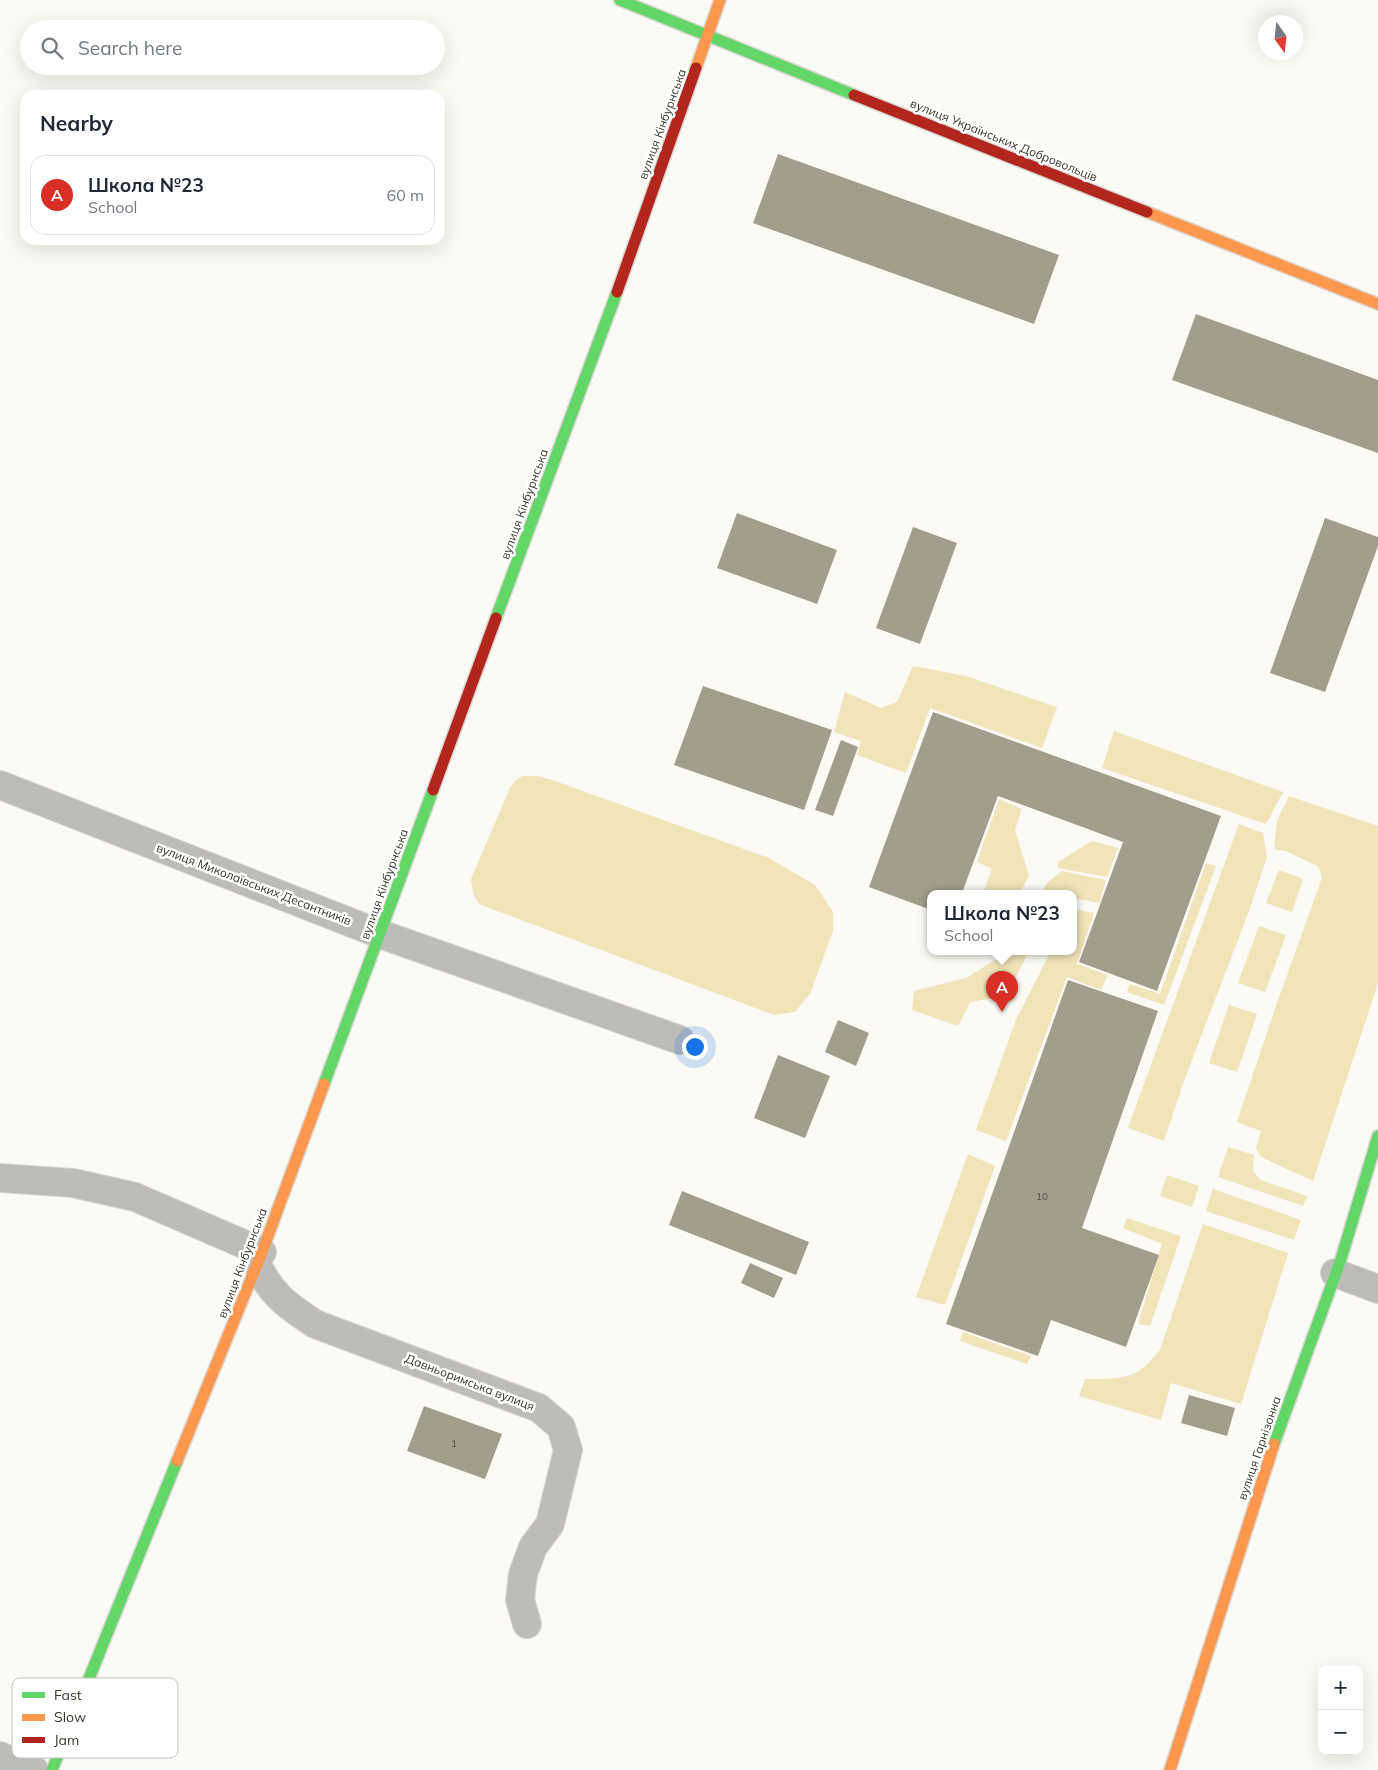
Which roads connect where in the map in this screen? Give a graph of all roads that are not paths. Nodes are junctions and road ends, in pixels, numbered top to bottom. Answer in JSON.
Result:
{"nodes":[{"id":1,"x":620,"y":0,"type":"edge"},
{"id":2,"x":720,"y":0,"type":"edge"},
{"id":3,"x":708,"y":37,"type":"junction"},
{"id":4,"x":1378,"y":304,"type":"edge"},
{"id":5,"x":0,"y":785,"type":"edge"},
{"id":6,"x":380,"y":934,"type":"junction"},
{"id":7,"x":680,"y":1040,"type":"dead end"},
{"id":8,"x":1378,"y":1136,"type":"edge"},
{"id":9,"x":0,"y":1178,"type":"edge"},
{"id":10,"x":259,"y":1258,"type":"junction"},
{"id":11,"x":1335,"y":1273,"type":"junction"},
{"id":12,"x":1378,"y":1289,"type":"edge"},
{"id":13,"x":527,"y":1624,"type":"dead end"},
{"id":14,"x":89,"y":1678,"type":"edge"},
{"id":15,"x":0,"y":1756,"type":"edge"},
{"id":16,"x":57,"y":1758,"type":"edge"},
{"id":17,"x":34,"y":1770,"type":"edge"},
{"id":18,"x":52,"y":1770,"type":"edge"},
{"id":19,"x":1170,"y":1770,"type":"edge"}],
"edges":[{"from":1,"to":3,"type":"street","name":"вулиця Українських Добровольців"},
{"from":2,"to":3,"type":"street","name":"вулиця Кінбурнська"},
{"from":3,"to":4,"type":"street","name":"вулиця Українських Добровольців"},
{"from":3,"to":6,"type":"street","name":"вулиця Кінбурнська"},
{"from":5,"to":6,"type":"street","name":"вулиця Миколаївських Десантників"},
{"from":6,"to":7,"type":"street","name":"вулиця Миколаївських Десантників"},
{"from":6,"to":10,"type":"street","name":"вулиця Кінбурнська"},
{"from":8,"to":11,"type":"street","name":"вулиця Гарнізонна"},
{"from":9,"to":10,"type":"street"},
{"from":10,"to":13,"type":"street","name":"Давньоримська вулиця"},
{"from":10,"to":14,"type":"street","name":"вулиця Кінбурнська"},
{"from":11,"to":12,"type":"street"},
{"from":11,"to":19,"type":"street","name":"вулиця Гарнізонна"},
{"from":15,"to":17,"type":"street"},
{"from":16,"to":18,"type":"street","name":"вулиця Кінбурнська"}]}
